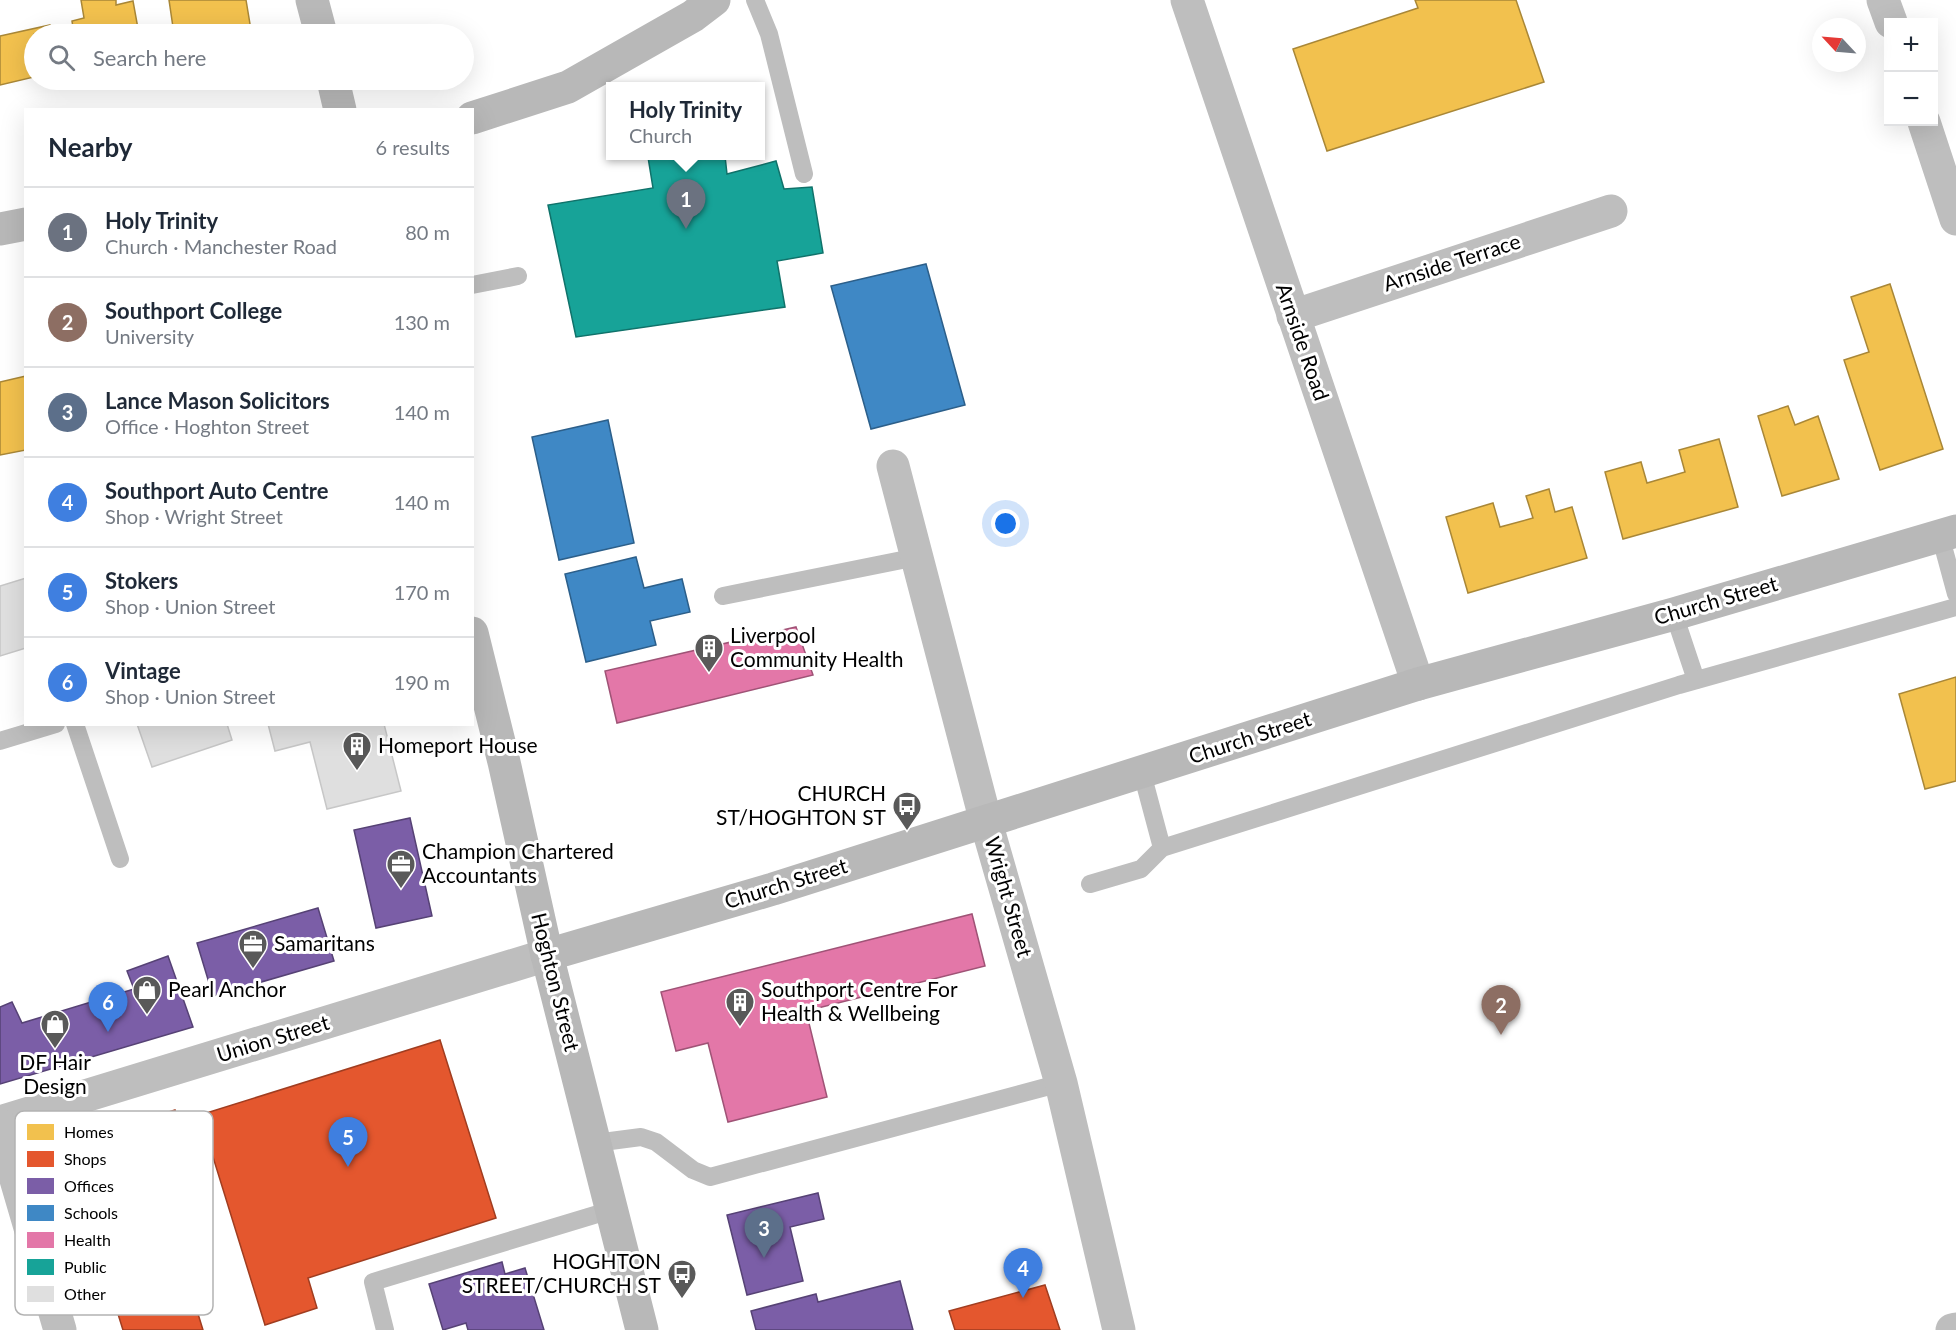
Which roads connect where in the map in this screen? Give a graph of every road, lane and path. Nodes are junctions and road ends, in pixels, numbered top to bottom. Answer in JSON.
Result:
{"nodes":[{"id":1,"x":312,"y":0,"type":"edge"},
{"id":2,"x":714,"y":0,"type":"edge"},
{"id":3,"x":754,"y":0,"type":"edge"},
{"id":4,"x":1186,"y":0,"type":"edge"},
{"id":5,"x":1883,"y":0,"type":"edge"},
{"id":6,"x":1890,"y":18,"type":"edge"},
{"id":7,"x":318,"y":24,"type":"edge"},
{"id":8,"x":335,"y":90,"type":"edge"},
{"id":9,"x":340,"y":108,"type":"edge"},
{"id":10,"x":474,"y":117,"type":"edge"},
{"id":11,"x":1925,"y":126,"type":"edge"},
{"id":12,"x":804,"y":174,"type":"dead end"},
{"id":13,"x":1611,"y":211,"type":"dead end"},
{"id":14,"x":1956,"y":219,"type":"edge"},
{"id":15,"x":24,"y":224,"type":"edge"},
{"id":16,"x":0,"y":229,"type":"edge"},
{"id":17,"x":518,"y":276,"type":"dead end"},
{"id":18,"x":474,"y":285,"type":"edge"},
{"id":19,"x":1293,"y":316,"type":"junction"},
{"id":20,"x":894,"y":466,"type":"dead end"},
{"id":21,"x":1948,"y":533,"type":"edge"},
{"id":22,"x":917,"y":557,"type":"junction"},
{"id":23,"x":1956,"y":594,"type":"edge"},
{"id":24,"x":723,"y":596,"type":"dead end"},
{"id":25,"x":1956,"y":607,"type":"edge"},
{"id":26,"x":1674,"y":614,"type":"junction"},
{"id":27,"x":474,"y":641,"type":"edge"},
{"id":28,"x":1696,"y":680,"type":"junction"},
{"id":29,"x":1418,"y":684,"type":"junction"},
{"id":30,"x":49,"y":726,"type":"edge"},
{"id":31,"x":76,"y":726,"type":"edge"},
{"id":32,"x":0,"y":741,"type":"edge"},
{"id":33,"x":1142,"y":773,"type":"junction"},
{"id":34,"x":986,"y":822,"type":"junction"},
{"id":35,"x":1162,"y":848,"type":"junction"},
{"id":36,"x":120,"y":859,"type":"dead end"},
{"id":37,"x":1090,"y":884,"type":"dead end"},
{"id":38,"x":547,"y":956,"type":"junction"},
{"id":39,"x":1061,"y":1083,"type":"junction"},
{"id":40,"x":42,"y":1111,"type":"edge"},
{"id":41,"x":15,"y":1119,"type":"edge"},
{"id":42,"x":0,"y":1124,"type":"edge"},
{"id":43,"x":595,"y":1143,"type":"junction"},
{"id":44,"x":15,"y":1176,"type":"edge"},
{"id":45,"x":611,"y":1210,"type":"junction"},
{"id":46,"x":56,"y":1315,"type":"edge"},
{"id":47,"x":1956,"y":1329,"type":"edge"},
{"id":48,"x":60,"y":1330,"type":"edge"},
{"id":49,"x":385,"y":1330,"type":"edge"},
{"id":50,"x":642,"y":1330,"type":"edge"},
{"id":51,"x":1119,"y":1330,"type":"edge"},
{"id":52,"x":1952,"y":1330,"type":"edge"}],
"edges":[{"from":1,"to":7,"type":"street"},
{"from":2,"to":10,"type":"street"},
{"from":3,"to":12,"type":"lane"},
{"from":4,"to":19,"type":"street","name":"Arnside Road"},
{"from":5,"to":6,"type":"street"},
{"from":8,"to":9,"type":"street"},
{"from":11,"to":14,"type":"street"},
{"from":13,"to":19,"type":"street","name":"Arnside Terrace"},
{"from":15,"to":16,"type":"street"},
{"from":17,"to":18,"type":"lane"},
{"from":19,"to":29,"type":"street","name":"Arnside Road"},
{"from":20,"to":22,"type":"street","name":"Wright Street"},
{"from":21,"to":23,"type":"lane"},
{"from":21,"to":26,"type":"street","name":"Church Street"},
{"from":22,"to":24,"type":"lane"},
{"from":22,"to":34,"type":"street","name":"Wright Street"},
{"from":25,"to":28,"type":"lane"},
{"from":26,"to":28,"type":"lane"},
{"from":26,"to":29,"type":"street","name":"Church Street"},
{"from":27,"to":38,"type":"street","name":"Hoghton Street"},
{"from":28,"to":35,"type":"lane"},
{"from":29,"to":33,"type":"street","name":"Church Street"},
{"from":30,"to":32,"type":"lane"},
{"from":31,"to":36,"type":"lane"},
{"from":33,"to":34,"type":"street","name":"Church Street"},
{"from":33,"to":35,"type":"lane"},
{"from":34,"to":38,"type":"street","name":"Church Street"},
{"from":34,"to":39,"type":"street","name":"Wright Street"},
{"from":35,"to":37,"type":"lane"},
{"from":38,"to":40,"type":"street","name":"Union Street"},
{"from":38,"to":43,"type":"street","name":"Hoghton Street"},
{"from":39,"to":43,"type":"lane"},
{"from":39,"to":51,"type":"street","name":"Wright Street"},
{"from":41,"to":42,"type":"street","name":"Union Street"},
{"from":42,"to":44,"type":"street"},
{"from":43,"to":45,"type":"street","name":"Hoghton Street"},
{"from":45,"to":49,"type":"lane"},
{"from":45,"to":50,"type":"street","name":"Hoghton Street"},
{"from":46,"to":48,"type":"street"},
{"from":47,"to":52,"type":"street"}]}
